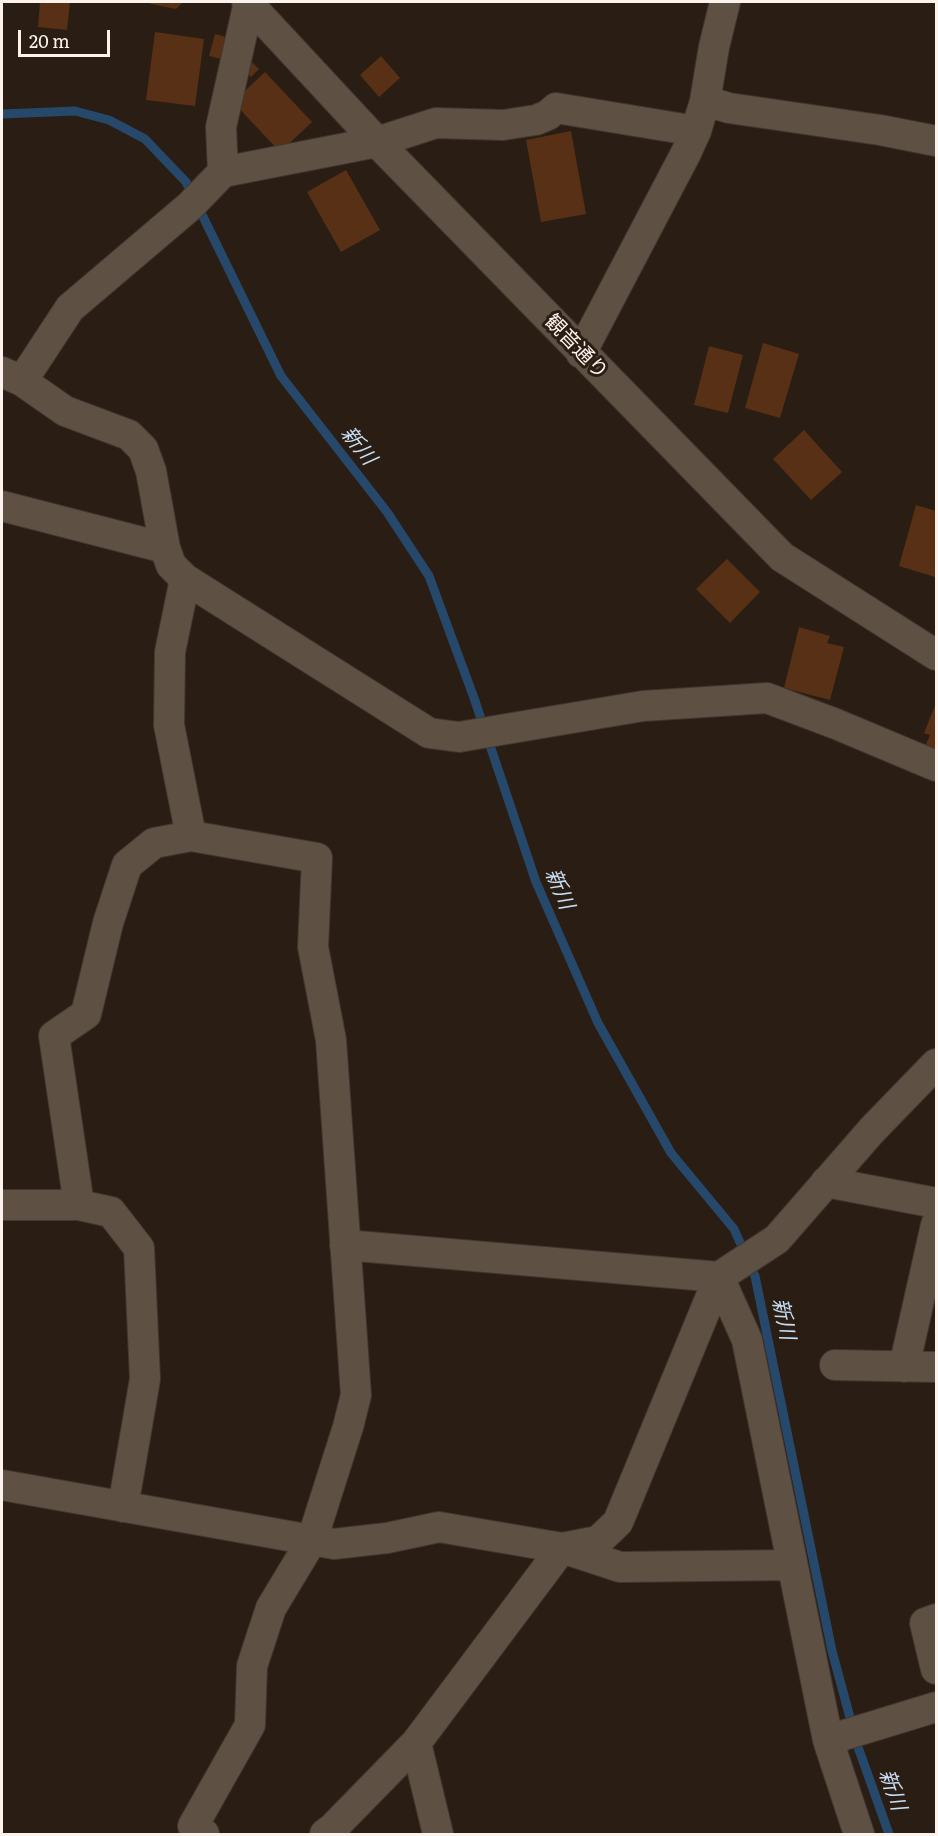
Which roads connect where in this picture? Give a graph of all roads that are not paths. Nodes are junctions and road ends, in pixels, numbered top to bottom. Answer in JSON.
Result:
{"nodes":[{"id":1,"x":249,"y":2,"type":"edge"},
{"id":2,"x":725,"y":2,"type":"edge"},
{"id":3,"x":705,"y":101,"type":"junction"},
{"id":4,"x":696,"y":131,"type":"junction"},
{"id":5,"x":936,"y":141,"type":"edge"},
{"id":6,"x":376,"y":142,"type":"junction"},
{"id":7,"x":222,"y":174,"type":"junction"},
{"id":8,"x":581,"y":353,"type":"junction"},
{"id":9,"x":12,"y":376,"type":"edge"},
{"id":10,"x":2,"y":506,"type":"edge"},
{"id":11,"x":165,"y":548,"type":"junction"},
{"id":12,"x":185,"y":579,"type":"junction"},
{"id":13,"x":936,"y":655,"type":"edge"},
{"id":14,"x":936,"y":766,"type":"edge"},
{"id":15,"x":191,"y":836,"type":"junction"},
{"id":16,"x":936,"y":1064,"type":"edge"},
{"id":17,"x":826,"y":1182,"type":"junction"},
{"id":18,"x":936,"y":1203,"type":"edge"},
{"id":19,"x":2,"y":1204,"type":"edge"},
{"id":20,"x":79,"y":1206,"type":"junction"},
{"id":21,"x":936,"y":1225,"type":"edge"},
{"id":22,"x":345,"y":1245,"type":"junction"},
{"id":23,"x":719,"y":1276,"type":"junction"},
{"id":24,"x":835,"y":1365,"type":"dead end"},
{"id":25,"x":904,"y":1367,"type":"junction"},
{"id":26,"x":936,"y":1367,"type":"edge"},
{"id":27,"x":2,"y":1485,"type":"edge"},
{"id":28,"x":123,"y":1508,"type":"junction"},
{"id":29,"x":312,"y":1540,"type":"junction"},
{"id":30,"x":562,"y":1548,"type":"junction"},
{"id":31,"x":792,"y":1565,"type":"junction"},
{"id":32,"x":936,"y":1619,"type":"edge"},
{"id":33,"x":936,"y":1669,"type":"edge"},
{"id":34,"x":936,"y":1707,"type":"edge"},
{"id":35,"x":828,"y":1740,"type":"junction"},
{"id":36,"x":416,"y":1743,"type":"junction"},
{"id":37,"x":204,"y":1834,"type":"edge"},
{"id":38,"x":324,"y":1834,"type":"edge"},
{"id":39,"x":438,"y":1834,"type":"edge"},
{"id":40,"x":859,"y":1834,"type":"edge"}],
"edges":[{"from":1,"to":6,"type":"street","name":"観音通り"},
{"from":1,"to":7,"type":"street"},
{"from":2,"to":3,"type":"street"},
{"from":3,"to":4,"type":"street"},
{"from":3,"to":5,"type":"street"},
{"from":4,"to":6,"type":"street"},
{"from":4,"to":8,"type":"street"},
{"from":6,"to":7,"type":"street"},
{"from":6,"to":8,"type":"street","name":"観音通り"},
{"from":7,"to":9,"type":"street"},
{"from":8,"to":13,"type":"street","name":"観音通り"},
{"from":9,"to":11,"type":"street"},
{"from":10,"to":11,"type":"street"},
{"from":11,"to":12,"type":"street"},
{"from":12,"to":14,"type":"street"},
{"from":12,"to":15,"type":"street"},
{"from":15,"to":20,"type":"street"},
{"from":15,"to":22,"type":"street"},
{"from":16,"to":17,"type":"street"},
{"from":17,"to":18,"type":"street"},
{"from":17,"to":23,"type":"street"},
{"from":19,"to":20,"type":"street"},
{"from":20,"to":28,"type":"street"},
{"from":21,"to":25,"type":"street"},
{"from":22,"to":23,"type":"street"},
{"from":22,"to":29,"type":"street"},
{"from":23,"to":30,"type":"street"},
{"from":23,"to":31,"type":"street"},
{"from":24,"to":25,"type":"street"},
{"from":25,"to":26,"type":"street"},
{"from":27,"to":28,"type":"street"},
{"from":28,"to":29,"type":"street"},
{"from":29,"to":30,"type":"street"},
{"from":29,"to":37,"type":"street"},
{"from":30,"to":31,"type":"street"},
{"from":30,"to":36,"type":"street"},
{"from":31,"to":35,"type":"street"},
{"from":32,"to":33,"type":"street"},
{"from":34,"to":35,"type":"street"},
{"from":35,"to":40,"type":"street"},
{"from":36,"to":38,"type":"street"},
{"from":36,"to":39,"type":"street"}]}
